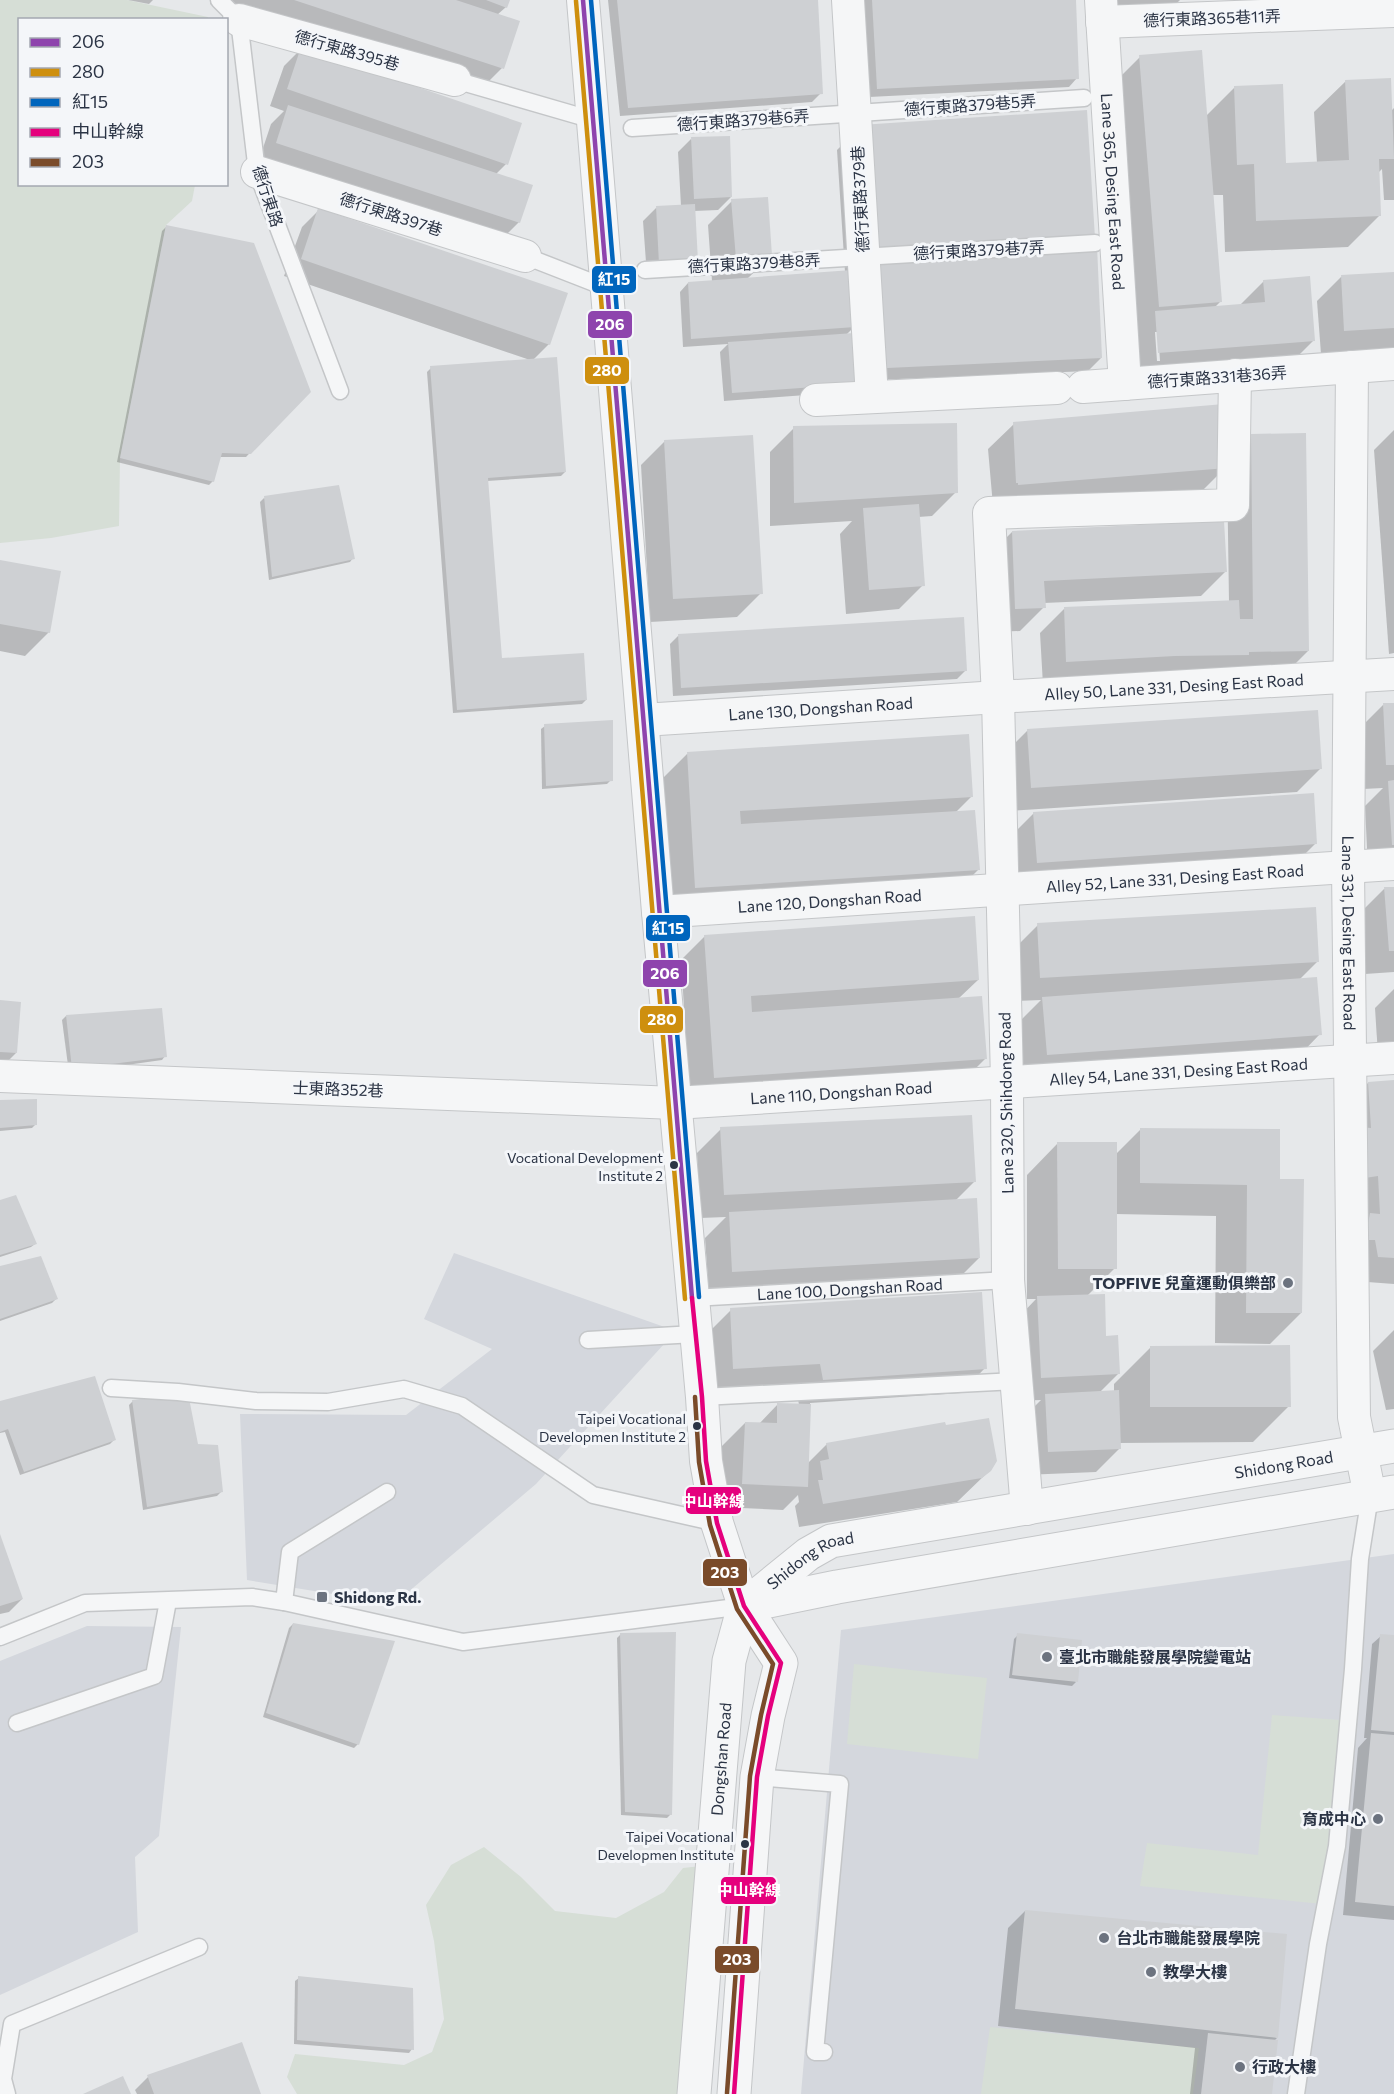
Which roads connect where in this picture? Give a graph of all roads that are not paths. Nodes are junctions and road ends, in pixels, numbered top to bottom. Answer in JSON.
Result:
{"nodes":[{"id":1,"x":583,"y":0,"type":"edge"},
{"id":2,"x":848,"y":0,"type":"edge"},
{"id":3,"x":229,"y":10,"type":"edge"},
{"id":4,"x":1101,"y":11,"type":"edge"},
{"id":5,"x":1394,"y":11,"type":"edge"},
{"id":6,"x":455,"y":80,"type":"joint"},
{"id":7,"x":1084,"y":98,"type":"dead end"},
{"id":8,"x":855,"y":113,"type":"junction"},
{"id":9,"x":593,"y":120,"type":"junction"},
{"id":10,"x":632,"y":128,"type":"dead end"},
{"id":11,"x":258,"y":172,"type":"junction"},
{"id":12,"x":1095,"y":243,"type":"dead end"},
{"id":13,"x":525,"y":256,"type":"joint"},
{"id":14,"x":863,"y":256,"type":"junction"},
{"id":15,"x":645,"y":270,"type":"dead end"},
{"id":16,"x":607,"y":288,"type":"junction"},
{"id":17,"x":1394,"y":364,"type":"edge"},
{"id":18,"x":1352,"y":367,"type":"junction"},
{"id":19,"x":1235,"y":375,"type":"junction"},
{"id":20,"x":1125,"y":384,"type":"junction"},
{"id":21,"x":340,"y":391,"type":"dead end"},
{"id":22,"x":872,"y":397,"type":"junction"},
{"id":23,"x":816,"y":400,"type":"dead end"},
{"id":24,"x":1394,"y":674,"type":"edge"},
{"id":25,"x":1351,"y":676,"type":"junction"},
{"id":26,"x":998,"y":697,"type":"junction"},
{"id":27,"x":644,"y":720,"type":"junction"},
{"id":28,"x":1394,"y":864,"type":"edge"},
{"id":29,"x":1348,"y":867,"type":"junction"},
{"id":30,"x":1001,"y":890,"type":"junction"},
{"id":31,"x":658,"y":912,"type":"junction"},
{"id":32,"x":1394,"y":1058,"type":"edge"},
{"id":33,"x":1352,"y":1060,"type":"junction"},
{"id":34,"x":0,"y":1076,"type":"edge"},
{"id":35,"x":1007,"y":1082,"type":"junction"},
{"id":36,"x":675,"y":1103,"type":"junction"},
{"id":37,"x":1008,"y":1280,"type":"junction"},
{"id":38,"x":692,"y":1298,"type":"junction"},
{"id":39,"x":695,"y":1334,"type":"junction"},
{"id":40,"x":588,"y":1340,"type":"dead end"},
{"id":41,"x":1016,"y":1381,"type":"junction"},
{"id":42,"x":111,"y":1388,"type":"dead end"},
{"id":43,"x":702,"y":1397,"type":"junction"},
{"id":44,"x":1394,"y":1446,"type":"edge"},
{"id":45,"x":1361,"y":1451,"type":"junction"},
{"id":46,"x":387,"y":1492,"type":"dead end"},
{"id":47,"x":1382,"y":1494,"type":"edge"},
{"id":48,"x":1027,"y":1509,"type":"junction"},
{"id":49,"x":717,"y":1523,"type":"junction"},
{"id":50,"x":168,"y":1601,"type":"junction"},
{"id":51,"x":284,"y":1602,"type":"junction"},
{"id":52,"x":744,"y":1606,"type":"junction"},
{"id":53,"x":0,"y":1637,"type":"edge"},
{"id":54,"x":17,"y":1724,"type":"dead end"},
{"id":55,"x":757,"y":1777,"type":"junction"},
{"id":56,"x":199,"y":1947,"type":"dead end"},
{"id":57,"x":824,"y":2052,"type":"dead end"},
{"id":58,"x":7,"y":2094,"type":"edge"},
{"id":59,"x":694,"y":2094,"type":"edge"},
{"id":60,"x":734,"y":2094,"type":"edge"},
{"id":61,"x":1296,"y":2094,"type":"edge"}],
"edges":[{"from":1,"to":9,"type":"street"},
{"from":2,"to":8,"type":"street","name":"德行東路379巷"},
{"from":3,"to":6,"type":"street","name":"德行東路395巷"},
{"from":3,"to":11,"type":"lane","name":"德行東路"},
{"from":4,"to":5,"type":"street","name":"德行東路365巷11弄"},
{"from":4,"to":20,"type":"street","name":"Lane 365, Desing East Road"},
{"from":6,"to":9,"type":"lane"},
{"from":7,"to":8,"type":"lane","name":"德行東路379巷5弄"},
{"from":8,"to":10,"type":"lane","name":"德行東路379巷6弄"},
{"from":8,"to":14,"type":"street","name":"德行東路379巷"},
{"from":9,"to":16,"type":"street"},
{"from":11,"to":13,"type":"street","name":"德行東路397巷"},
{"from":11,"to":21,"type":"lane","name":"德行東路"},
{"from":12,"to":14,"type":"lane","name":"德行東路379巷7弄"},
{"from":13,"to":16,"type":"lane"},
{"from":14,"to":15,"type":"lane","name":"德行東路379巷8弄"},
{"from":14,"to":22,"type":"street","name":"德行東路379巷"},
{"from":16,"to":27,"type":"street"},
{"from":17,"to":18,"type":"street","name":"德行東路331巷36弄"},
{"from":18,"to":19,"type":"street","name":"德行東路331巷36弄"},
{"from":18,"to":25,"type":"street","name":"Lane 331, Desing East Road"},
{"from":19,"to":20,"type":"street","name":"德行東路331巷36弄"},
{"from":19,"to":26,"type":"street","name":"Lane 320, Shihdong Road"},
{"from":20,"to":22,"type":"street","name":"德行東路331巷36弄"},
{"from":22,"to":23,"type":"street"},
{"from":24,"to":25,"type":"street","name":"Alley 50, Lane 331, Desing East Road"},
{"from":25,"to":26,"type":"street","name":"Alley 50, Lane 331, Desing East Road"},
{"from":25,"to":29,"type":"street","name":"Lane 331, Desing East Road"},
{"from":26,"to":27,"type":"street","name":"Lane 130, Dongshan Road"},
{"from":26,"to":30,"type":"street","name":"Lane 320, Shihdong Road"},
{"from":27,"to":31,"type":"street"},
{"from":28,"to":29,"type":"street","name":"Alley 52, Lane 331, Desing East Road"},
{"from":29,"to":30,"type":"street","name":"Alley 52, Lane 331, Desing East Road"},
{"from":29,"to":33,"type":"street","name":"Lane 331, Desing East Road"},
{"from":30,"to":31,"type":"street","name":"Lane 120, Dongshan Road"},
{"from":30,"to":35,"type":"street","name":"Lane 320, Shihdong Road"},
{"from":31,"to":36,"type":"street"},
{"from":32,"to":33,"type":"street","name":"Alley 54, Lane 331, Desing East Road"},
{"from":33,"to":35,"type":"street","name":"Alley 54, Lane 331, Desing East Road"},
{"from":33,"to":45,"type":"street","name":"Lane 331, Desing East Road"},
{"from":34,"to":36,"type":"street","name":"士東路352巷"},
{"from":35,"to":36,"type":"street","name":"Lane 110, Dongshan Road"},
{"from":35,"to":37,"type":"street","name":"Lane 320, Shihdong Road"},
{"from":36,"to":38,"type":"street"},
{"from":37,"to":38,"type":"lane","name":"Lane 100, Dongshan Road"},
{"from":37,"to":41,"type":"street","name":"Lane 320, Shihdong Road"},
{"from":38,"to":39,"type":"street"},
{"from":39,"to":40,"type":"lane"},
{"from":39,"to":43,"type":"street"},
{"from":41,"to":43,"type":"lane"},
{"from":41,"to":48,"type":"street","name":"Lane 320, Shihdong Road"},
{"from":42,"to":49,"type":"lane"},
{"from":43,"to":49,"type":"street"},
{"from":44,"to":45,"type":"street","name":"Shidong Road"},
{"from":45,"to":47,"type":"street","name":"Lane 331, Desing East Road"},
{"from":45,"to":48,"type":"street","name":"Shidong Road"},
{"from":46,"to":51,"type":"lane"},
{"from":47,"to":52,"type":"street","name":"Shidong Road"},
{"from":47,"to":61,"type":"lane"},
{"from":48,"to":52,"type":"street","name":"Shidong Road"},
{"from":49,"to":52,"type":"street"},
{"from":50,"to":51,"type":"lane"},
{"from":50,"to":53,"type":"lane"},
{"from":50,"to":54,"type":"lane"},
{"from":51,"to":52,"type":"lane"},
{"from":52,"to":55,"type":"street"},
{"from":52,"to":59,"type":"street","name":"Dongshan Road"},
{"from":55,"to":57,"type":"lane"},
{"from":55,"to":60,"type":"street"},
{"from":56,"to":58,"type":"lane"}]}
